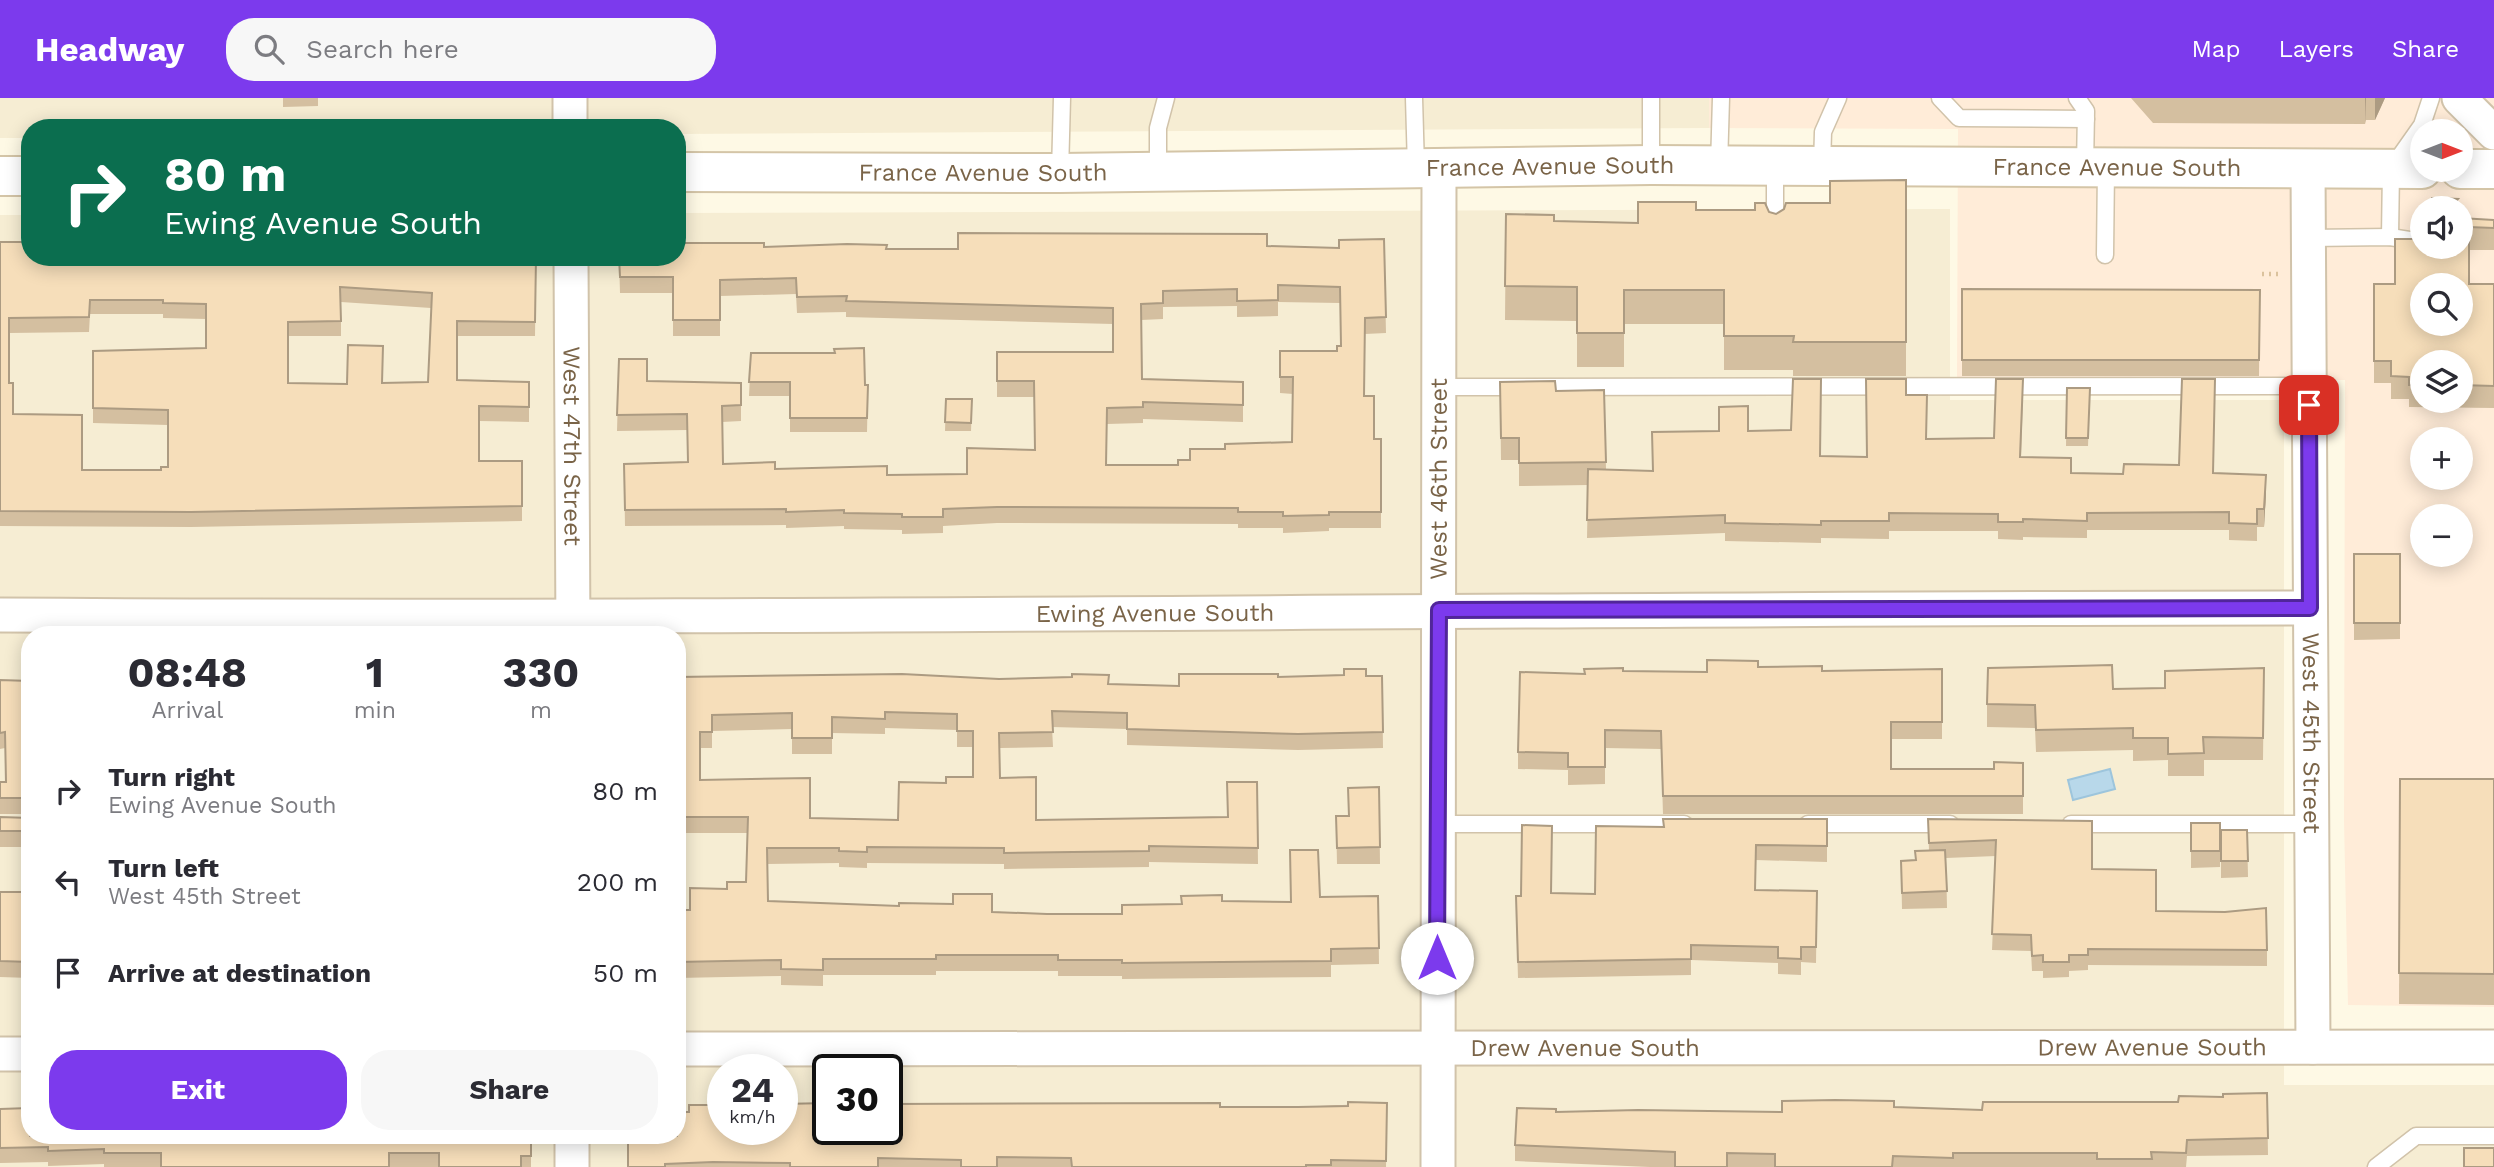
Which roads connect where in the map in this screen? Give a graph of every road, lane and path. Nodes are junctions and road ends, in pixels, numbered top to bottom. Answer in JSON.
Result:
{"nodes":[{"id":1,"x":570,"y":98,"type":"edge"},
{"id":2,"x":1062,"y":98,"type":"edge"},
{"id":3,"x":1166,"y":98,"type":"edge"},
{"id":4,"x":1414,"y":98,"type":"edge"},
{"id":5,"x":1651,"y":98,"type":"edge"},
{"id":6,"x":1721,"y":98,"type":"edge"},
{"id":7,"x":1838,"y":98,"type":"edge"},
{"id":8,"x":1940,"y":98,"type":"edge"},
{"id":9,"x":2077,"y":98,"type":"edge"},
{"id":10,"x":2431,"y":98,"type":"edge"},
{"id":11,"x":2459,"y":98,"type":"edge"},
{"id":12,"x":570,"y":119,"type":"edge"},
{"id":13,"x":2086,"y":119,"type":"junction"},
{"id":14,"x":2494,"y":133,"type":"edge"},
{"id":15,"x":1651,"y":165,"type":"junction"},
{"id":16,"x":1718,"y":167,"type":"junction"},
{"id":17,"x":2095,"y":167,"type":"junction"},
{"id":18,"x":1428,"y":168,"type":"junction"},
{"id":19,"x":1775,"y":168,"type":"junction"},
{"id":20,"x":1822,"y":168,"type":"junction"},
{"id":21,"x":2308,"y":168,"type":"junction"},
{"id":22,"x":2406,"y":169,"type":"edge"},
{"id":23,"x":2473,"y":169,"type":"edge"},
{"id":24,"x":2494,"y":169,"type":"edge"},
{"id":25,"x":686,"y":172,"type":"edge"},
{"id":26,"x":1158,"y":172,"type":"junction"},
{"id":27,"x":1060,"y":173,"type":"junction"},
{"id":28,"x":0,"y":176,"type":"edge"},
{"id":29,"x":21,"y":176,"type":"edge"},
{"id":30,"x":2410,"y":233,"type":"edge"},
{"id":31,"x":1774,"y":237,"type":"edge"},
{"id":32,"x":2390,"y":237,"type":"junction"},
{"id":33,"x":2309,"y":238,"type":"junction"},
{"id":34,"x":2410,"y":240,"type":"edge"},
{"id":35,"x":2105,"y":255,"type":"dead end"},
{"id":36,"x":571,"y":266,"type":"edge"},
{"id":37,"x":2262,"y":274,"type":"dead end"},
{"id":38,"x":2287,"y":274,"type":"dead end"},
{"id":39,"x":2309,"y":386,"type":"junction"},
{"id":40,"x":1439,"y":387,"type":"junction"},
{"id":41,"x":2310,"y":608,"type":"junction"},
{"id":42,"x":1439,"y":610,"type":"junction"},
{"id":43,"x":0,"y":615,"type":"edge"},
{"id":44,"x":525,"y":626,"type":"edge"},
{"id":45,"x":573,"y":626,"type":"edge"},
{"id":46,"x":624,"y":626,"type":"edge"},
{"id":47,"x":1438,"y":824,"type":"junction"},
{"id":48,"x":1702,"y":824,"type":"edge"},
{"id":49,"x":1785,"y":824,"type":"edge"},
{"id":50,"x":1965,"y":824,"type":"edge"},
{"id":51,"x":2049,"y":824,"type":"edge"},
{"id":52,"x":2312,"y":824,"type":"junction"},
{"id":53,"x":2313,"y":1046,"type":"junction"},
{"id":54,"x":2494,"y":1047,"type":"edge"},
{"id":55,"x":686,"y":1049,"type":"edge"},
{"id":56,"x":1437,"y":1050,"type":"junction"},
{"id":57,"x":0,"y":1054,"type":"edge"},
{"id":58,"x":21,"y":1054,"type":"edge"},
{"id":59,"x":2494,"y":1136,"type":"edge"},
{"id":60,"x":572,"y":1144,"type":"edge"},
{"id":61,"x":572,"y":1167,"type":"edge"},
{"id":62,"x":1438,"y":1167,"type":"edge"},
{"id":63,"x":2376,"y":1167,"type":"edge"}],
"edges":[{"from":1,"to":12,"type":"street"},
{"from":2,"to":27,"type":"lane"},
{"from":3,"to":26,"type":"lane"},
{"from":4,"to":18,"type":"lane"},
{"from":5,"to":15,"type":"lane"},
{"from":6,"to":16,"type":"lane"},
{"from":7,"to":20,"type":"lane"},
{"from":8,"to":13,"type":"lane"},
{"from":9,"to":13,"type":"lane"},
{"from":10,"to":22,"type":"lane"},
{"from":11,"to":14,"type":"street"},
{"from":13,"to":17,"type":"lane"},
{"from":15,"to":16,"type":"main road","name":"France Avenue South"},
{"from":15,"to":18,"type":"main road","name":"France Avenue South"},
{"from":16,"to":19,"type":"main road","name":"France Avenue South"},
{"from":17,"to":20,"type":"main road","name":"France Avenue South"},
{"from":17,"to":21,"type":"main road","name":"France Avenue South"},
{"from":17,"to":35,"type":"lane"},
{"from":18,"to":26,"type":"main road","name":"France Avenue South"},
{"from":18,"to":40,"type":"street","name":"West 46th Street"},
{"from":19,"to":20,"type":"main road","name":"France Avenue South"},
{"from":19,"to":31,"type":"lane"},
{"from":21,"to":22,"type":"main road","name":"France Avenue South"},
{"from":21,"to":33,"type":"street","name":"West 45th Street"},
{"from":22,"to":32,"type":"lane"},
{"from":23,"to":24,"type":"main road"},
{"from":25,"to":27,"type":"main road","name":"France Avenue South"},
{"from":26,"to":27,"type":"main road","name":"France Avenue South"},
{"from":28,"to":29,"type":"main road"},
{"from":30,"to":32,"type":"lane"},
{"from":32,"to":33,"type":"lane"},
{"from":32,"to":34,"type":"lane"},
{"from":33,"to":39,"type":"street","name":"West 45th Street"},
{"from":36,"to":45,"type":"street","name":"West 47th Street"},
{"from":37,"to":38,"type":"path"},
{"from":39,"to":40,"type":"lane"},
{"from":39,"to":41,"type":"street","name":"West 45th Street"},
{"from":40,"to":42,"type":"street","name":"West 46th Street"},
{"from":41,"to":42,"type":"street","name":"Ewing Avenue South"},
{"from":41,"to":52,"type":"street","name":"West 45th Street"},
{"from":42,"to":46,"type":"street","name":"Ewing Avenue South"},
{"from":42,"to":47,"type":"street","name":"West 46th Street"},
{"from":43,"to":44,"type":"street","name":"Ewing Avenue South"},
{"from":47,"to":48,"type":"lane"},
{"from":47,"to":56,"type":"street","name":"West 46th Street"},
{"from":49,"to":50,"type":"lane"},
{"from":51,"to":52,"type":"lane"},
{"from":52,"to":53,"type":"street","name":"West 45th Street"},
{"from":53,"to":54,"type":"street","name":"Drew Avenue South"},
{"from":53,"to":56,"type":"street","name":"Drew Avenue South"},
{"from":55,"to":56,"type":"street","name":"Drew Avenue South"},
{"from":56,"to":62,"type":"street","name":"West 46th Street"},
{"from":57,"to":58,"type":"street"},
{"from":59,"to":63,"type":"lane"},
{"from":60,"to":61,"type":"street"}]}
